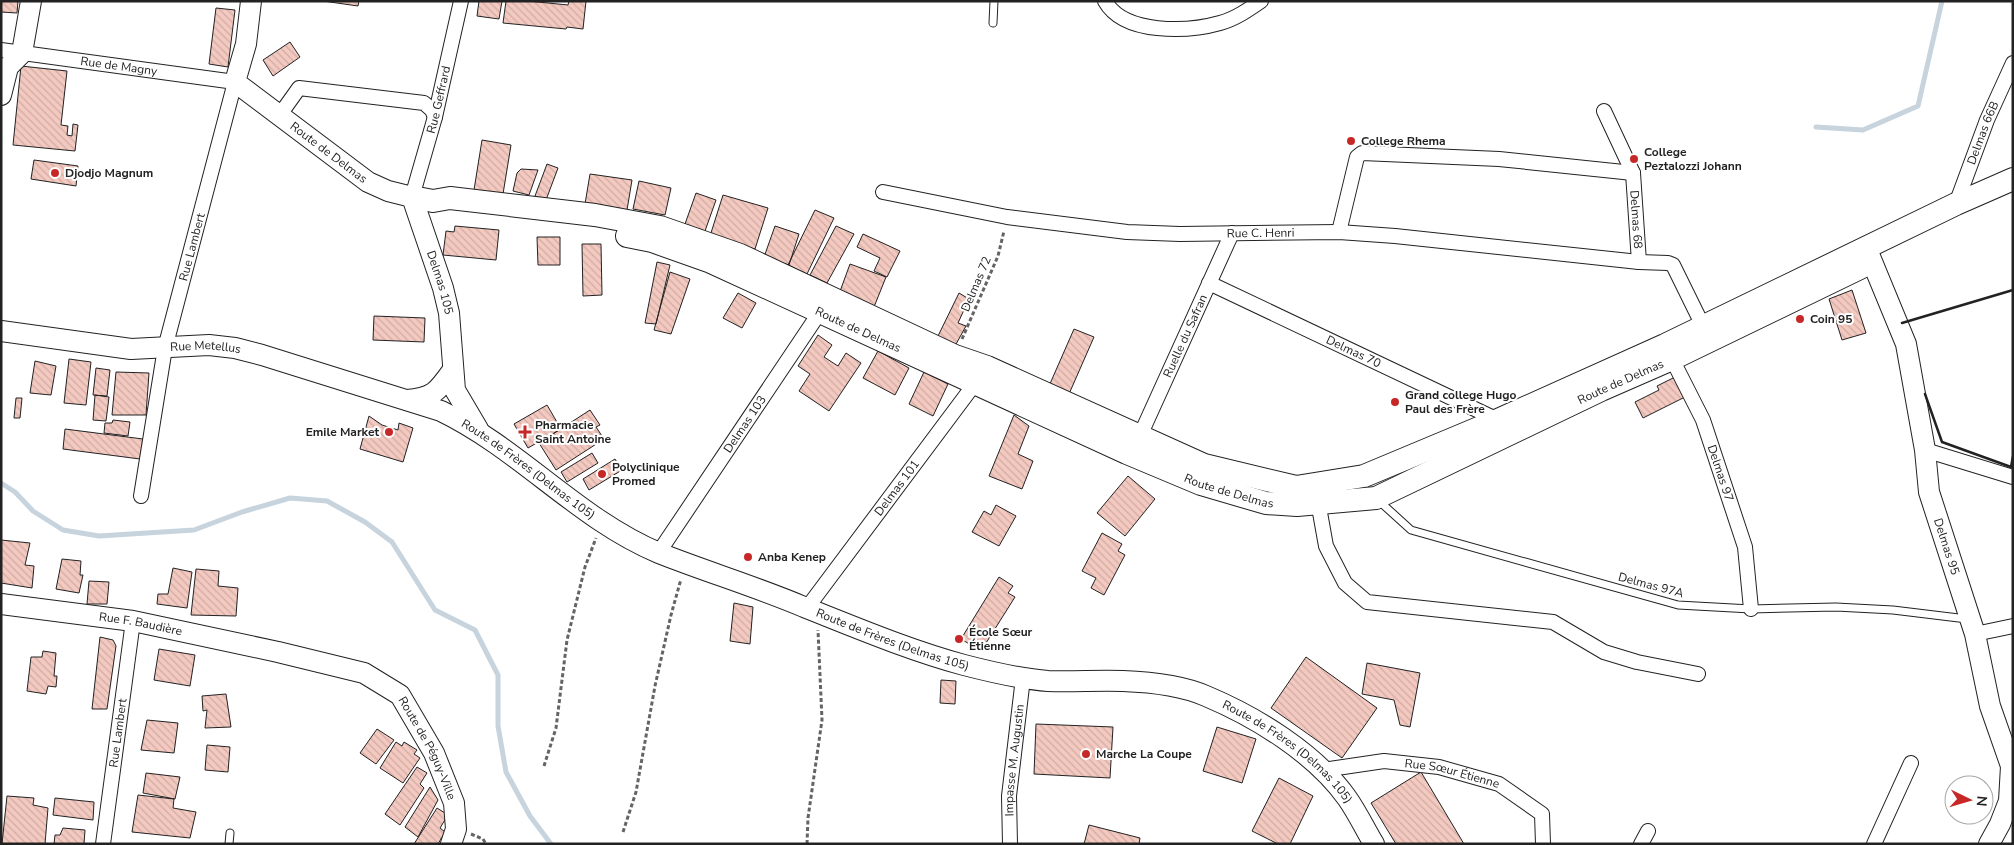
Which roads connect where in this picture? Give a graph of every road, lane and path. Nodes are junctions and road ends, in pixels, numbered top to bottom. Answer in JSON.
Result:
{"nodes":[{"id":1,"x":31,"y":1,"type":"edge"},
{"id":2,"x":251,"y":1,"type":"edge"},
{"id":3,"x":461,"y":1,"type":"edge"},
{"id":4,"x":994,"y":1,"type":"edge"},
{"id":5,"x":1105,"y":1,"type":"edge"},
{"id":6,"x":1261,"y":1,"type":"edge"},
{"id":7,"x":992,"y":23,"type":"dead end"},
{"id":8,"x":1,"y":50,"type":"edge"},
{"id":9,"x":22,"y":53,"type":"junction"},
{"id":10,"x":2013,"y":63,"type":"edge"},
{"id":11,"x":235,"y":82,"type":"junction"},
{"id":12,"x":1,"y":95,"type":"edge"},
{"id":13,"x":1604,"y":111,"type":"dead end"},
{"id":14,"x":279,"y":116,"type":"junction"},
{"id":15,"x":435,"y":118,"type":"junction"},
{"id":16,"x":1633,"y":173,"type":"junction"},
{"id":17,"x":2013,"y":179,"type":"edge"},
{"id":18,"x":883,"y":192,"type":"dead end"},
{"id":19,"x":2013,"y":194,"type":"edge"},
{"id":20,"x":423,"y":199,"type":"junction"},
{"id":21,"x":1956,"y":204,"type":"junction"},
{"id":22,"x":1007,"y":217,"type":"junction"},
{"id":23,"x":1339,"y":232,"type":"junction"},
{"id":24,"x":1232,"y":233,"type":"junction"},
{"id":25,"x":1869,"y":254,"type":"junction"},
{"id":26,"x":1639,"y":262,"type":"junction"},
{"id":27,"x":1209,"y":282,"type":"junction"},
{"id":28,"x":825,"y":304,"type":"junction"},
{"id":29,"x":1702,"y":326,"type":"junction"},
{"id":30,"x":1,"y":331,"type":"edge"},
{"id":31,"x":165,"y":348,"type":"junction"},
{"id":32,"x":1669,"y":352,"type":"junction"},
{"id":33,"x":955,"y":356,"type":"junction"},
{"id":34,"x":452,"y":371,"type":"junction"},
{"id":35,"x":981,"y":375,"type":"junction"},
{"id":36,"x":404,"y":400,"type":"junction"},
{"id":37,"x":1498,"y":420,"type":"junction"},
{"id":38,"x":483,"y":435,"type":"junction"},
{"id":39,"x":1139,"y":438,"type":"junction"},
{"id":40,"x":1925,"y":450,"type":"junction"},
{"id":41,"x":2013,"y":477,"type":"edge"},
{"id":42,"x":1370,"y":487,"type":"junction"},
{"id":43,"x":1317,"y":495,"type":"junction"},
{"id":44,"x":141,"y":496,"type":"dead end"},
{"id":45,"x":602,"y":521,"type":"junction"},
{"id":46,"x":659,"y":552,"type":"junction"},
{"id":47,"x":686,"y":562,"type":"junction"},
{"id":48,"x":1,"y":604,"type":"edge"},
{"id":49,"x":1751,"y":609,"type":"junction"},
{"id":50,"x":812,"y":610,"type":"junction"},
{"id":51,"x":133,"y":621,"type":"junction"},
{"id":52,"x":2013,"y":626,"type":"edge"},
{"id":53,"x":1973,"y":627,"type":"junction"},
{"id":54,"x":278,"y":652,"type":"joint"},
{"id":55,"x":1698,"y":674,"type":"dead end"},
{"id":56,"x":1023,"y":678,"type":"junction"},
{"id":57,"x":1911,"y":763,"type":"dead end"},
{"id":58,"x":544,"y":766,"type":"dead end"},
{"id":59,"x":1323,"y":770,"type":"junction"},
{"id":60,"x":2011,"y":803,"type":"edge"},
{"id":61,"x":623,"y":832,"type":"dead end"},
{"id":62,"x":230,"y":833,"type":"dead end"},
{"id":63,"x":103,"y":844,"type":"edge"},
{"id":64,"x":229,"y":844,"type":"edge"},
{"id":65,"x":451,"y":844,"type":"edge"},
{"id":66,"x":807,"y":844,"type":"edge"},
{"id":67,"x":1010,"y":844,"type":"edge"},
{"id":68,"x":1374,"y":844,"type":"edge"},
{"id":69,"x":1543,"y":844,"type":"edge"},
{"id":70,"x":1874,"y":844,"type":"edge"},
{"id":71,"x":1989,"y":844,"type":"edge"}],
"edges":[{"from":1,"to":9,"type":"main road"},
{"from":2,"to":11,"type":"main road","name":"Rue Lambert"},
{"from":3,"to":15,"type":"street","name":"Rue Geffrard"},
{"from":4,"to":7,"type":"lane"},
{"from":5,"to":6,"type":"street"},
{"from":8,"to":9,"type":"street","name":"Rue de Magny"},
{"from":9,"to":11,"type":"street","name":"Rue de Magny"},
{"from":9,"to":12,"type":"main road"},
{"from":10,"to":21,"type":"street","name":"Delmas 66B"},
{"from":11,"to":14,"type":"main road","name":"Route de Delmas"},
{"from":11,"to":31,"type":"street","name":"Rue Lambert"},
{"from":13,"to":16,"type":"street","name":"Delmas 68"},
{"from":14,"to":15,"type":"street"},
{"from":14,"to":20,"type":"main road","name":"Route de Delmas"},
{"from":15,"to":20,"type":"street","name":"Rue Geffrard"},
{"from":16,"to":23,"type":"street"},
{"from":16,"to":26,"type":"street","name":"Delmas 68"},
{"from":17,"to":21,"type":"main road","name":"Route de Delmas"},
{"from":18,"to":22,"type":"street","name":"Rue C. Henri"},
{"from":19,"to":25,"type":"main road","name":"Route de Delmas"},
{"from":20,"to":28,"type":"main road","name":"Route de Delmas"},
{"from":20,"to":34,"type":"main road","name":"Delmas 105"},
{"from":21,"to":25,"type":"main road","name":"Route de Delmas"},
{"from":22,"to":24,"type":"street","name":"Rue C. Henri"},
{"from":22,"to":33,"type":"path","name":"Delmas 72"},
{"from":23,"to":24,"type":"street","name":"Rue C. Henri"},
{"from":23,"to":26,"type":"street","name":"Rue C. Henri"},
{"from":24,"to":27,"type":"street","name":"Ruelle du Safran"},
{"from":25,"to":29,"type":"main road","name":"Route de Delmas"},
{"from":25,"to":32,"type":"main road","name":"Route de Delmas"},
{"from":25,"to":40,"type":"main road","name":"Delmas 95"},
{"from":26,"to":29,"type":"street","name":"Delmas 68"},
{"from":27,"to":37,"type":"street","name":"Delmas 70"},
{"from":27,"to":39,"type":"street","name":"Ruelle du Safran"},
{"from":28,"to":33,"type":"main road","name":"Route de Delmas"},
{"from":28,"to":35,"type":"main road","name":"Route de Delmas"},
{"from":28,"to":46,"type":"street","name":"Delmas 103"},
{"from":29,"to":32,"type":"main road","name":"Route de Delmas"},
{"from":30,"to":31,"type":"main road","name":"Rue Metellus"},
{"from":31,"to":36,"type":"main road","name":"Rue Metellus"},
{"from":31,"to":44,"type":"street","name":"Rue Lambert"},
{"from":32,"to":37,"type":"main road","name":"Route de Delmas"},
{"from":32,"to":42,"type":"main road","name":"Route de Delmas"},
{"from":32,"to":49,"type":"street","name":"Delmas 97"},
{"from":33,"to":35,"type":"main road","name":"Route de Delmas"},
{"from":34,"to":36,"type":"main road"},
{"from":34,"to":38,"type":"main road","name":"Delmas 105"},
{"from":35,"to":39,"type":"main road","name":"Route de Delmas"},
{"from":35,"to":43,"type":"main road","name":"Route de Delmas"},
{"from":35,"to":50,"type":"street","name":"Delmas 101"},
{"from":36,"to":38,"type":"main road","name":"Route de Frères (Delmas 105)"},
{"from":37,"to":42,"type":"main road","name":"Route de Delmas"},
{"from":38,"to":45,"type":"main road","name":"Route de Frères (Delmas 105)"},
{"from":39,"to":43,"type":"main road","name":"Route de Delmas"},
{"from":40,"to":41,"type":"street"},
{"from":40,"to":53,"type":"main road","name":"Delmas 95"},
{"from":42,"to":43,"type":"main road","name":"Route de Delmas"},
{"from":42,"to":49,"type":"lane","name":"Delmas 97A"},
{"from":43,"to":55,"type":"street"},
{"from":45,"to":46,"type":"main road","name":"Route de Frères (Delmas 105)"},
{"from":45,"to":58,"type":"path"},
{"from":46,"to":47,"type":"main road","name":"Route de Frères (Delmas 105)"},
{"from":47,"to":50,"type":"main road","name":"Route de Frères (Delmas 105)"},
{"from":47,"to":61,"type":"path"},
{"from":48,"to":51,"type":"main road","name":"Rue F. Baudière"},
{"from":49,"to":53,"type":"lane","name":"Delmas 97A"},
{"from":50,"to":56,"type":"main road","name":"Route de Frères (Delmas 105)"},
{"from":50,"to":66,"type":"path"},
{"from":51,"to":54,"type":"main road","name":"Rue F. Baudière"},
{"from":51,"to":63,"type":"street","name":"Rue Lambert"},
{"from":52,"to":53,"type":"street"},
{"from":53,"to":60,"type":"main road","name":"Delmas 95"},
{"from":54,"to":65,"type":"main road","name":"Route de Péguy-Ville"},
{"from":56,"to":59,"type":"main road","name":"Route de Frères (Delmas 105)"},
{"from":56,"to":67,"type":"street","name":"Impasse M. Augustin"},
{"from":57,"to":70,"type":"street"},
{"from":59,"to":68,"type":"main road","name":"Route de Frères (Delmas 105)"},
{"from":59,"to":69,"type":"street","name":"Rue Sœur Étienne"},
{"from":60,"to":71,"type":"main road","name":"Delmas 95"},
{"from":62,"to":64,"type":"lane"}]}
